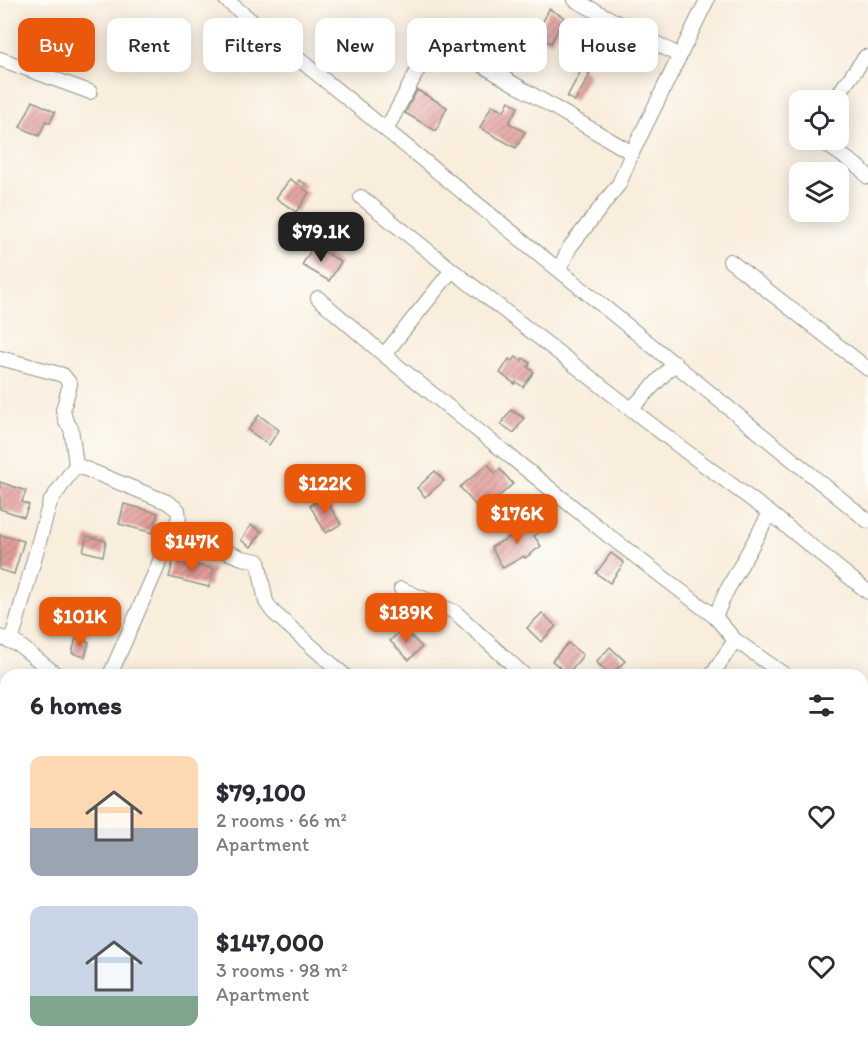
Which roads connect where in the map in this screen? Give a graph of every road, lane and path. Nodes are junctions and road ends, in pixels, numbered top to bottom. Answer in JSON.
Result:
{"nodes":[{"id":1,"x":226,"y":0,"type":"edge"},
{"id":2,"x":575,"y":0,"type":"edge"},
{"id":3,"x":707,"y":0,"type":"edge"},
{"id":4,"x":680,"y":56,"type":"junction"},
{"id":5,"x":865,"y":57,"type":"dead end"},
{"id":6,"x":0,"y":59,"type":"edge"},
{"id":7,"x":841,"y":90,"type":"edge"},
{"id":8,"x":90,"y":92,"type":"dead end"},
{"id":9,"x":386,"y":130,"type":"junction"},
{"id":10,"x":834,"y":150,"type":"edge"},
{"id":11,"x":632,"y":153,"type":"junction"},
{"id":12,"x":868,"y":177,"type":"edge"},
{"id":13,"x":362,"y":196,"type":"dead end"},
{"id":14,"x":730,"y":261,"type":"dead end"},
{"id":15,"x":559,"y":269,"type":"junction"},
{"id":16,"x":452,"y":270,"type":"junction"},
{"id":17,"x":318,"y":298,"type":"dead end"},
{"id":18,"x":384,"y":355,"type":"junction"},
{"id":19,"x":0,"y":358,"type":"edge"},
{"id":20,"x":675,"y":363,"type":"junction"},
{"id":21,"x":868,"y":369,"type":"edge"},
{"id":22,"x":632,"y":408,"type":"junction"},
{"id":23,"x":76,"y":465,"type":"junction"},
{"id":24,"x":770,"y":513,"type":"junction"},
{"id":25,"x":868,"y":521,"type":"edge"},
{"id":26,"x":173,"y":530,"type":"junction"},
{"id":27,"x":401,"y":589,"type":"dead end"},
{"id":28,"x":868,"y":592,"type":"edge"},
{"id":29,"x":715,"y":617,"type":"junction"},
{"id":30,"x":5,"y":639,"type":"edge"},
{"id":31,"x":735,"y":640,"type":"junction"},
{"id":32,"x":49,"y":669,"type":"edge"},
{"id":33,"x":113,"y":669,"type":"edge"},
{"id":34,"x":337,"y":669,"type":"edge"},
{"id":35,"x":517,"y":669,"type":"edge"},
{"id":36,"x":716,"y":669,"type":"edge"},
{"id":37,"x":776,"y":669,"type":"edge"}],
"edges":[{"from":1,"to":9,"type":"street"},
{"from":2,"to":4,"type":"street"},
{"from":3,"to":4,"type":"street"},
{"from":4,"to":11,"type":"street"},
{"from":5,"to":7,"type":"street"},
{"from":6,"to":8,"type":"street"},
{"from":9,"to":11,"type":"street"},
{"from":9,"to":15,"type":"street"},
{"from":10,"to":12,"type":"street"},
{"from":11,"to":15,"type":"street"},
{"from":13,"to":16,"type":"street"},
{"from":14,"to":21,"type":"street"},
{"from":15,"to":20,"type":"street"},
{"from":16,"to":18,"type":"street"},
{"from":16,"to":22,"type":"street"},
{"from":17,"to":18,"type":"street"},
{"from":18,"to":29,"type":"street"},
{"from":19,"to":23,"type":"street"},
{"from":20,"to":22,"type":"street"},
{"from":20,"to":25,"type":"street"},
{"from":22,"to":24,"type":"street"},
{"from":23,"to":26,"type":"street"},
{"from":23,"to":30,"type":"street"},
{"from":24,"to":28,"type":"street"},
{"from":24,"to":29,"type":"street"},
{"from":26,"to":33,"type":"street"},
{"from":26,"to":34,"type":"street"},
{"from":27,"to":35,"type":"street"},
{"from":29,"to":31,"type":"street"},
{"from":30,"to":32,"type":"street"},
{"from":31,"to":36,"type":"street"},
{"from":31,"to":37,"type":"street"}]}
